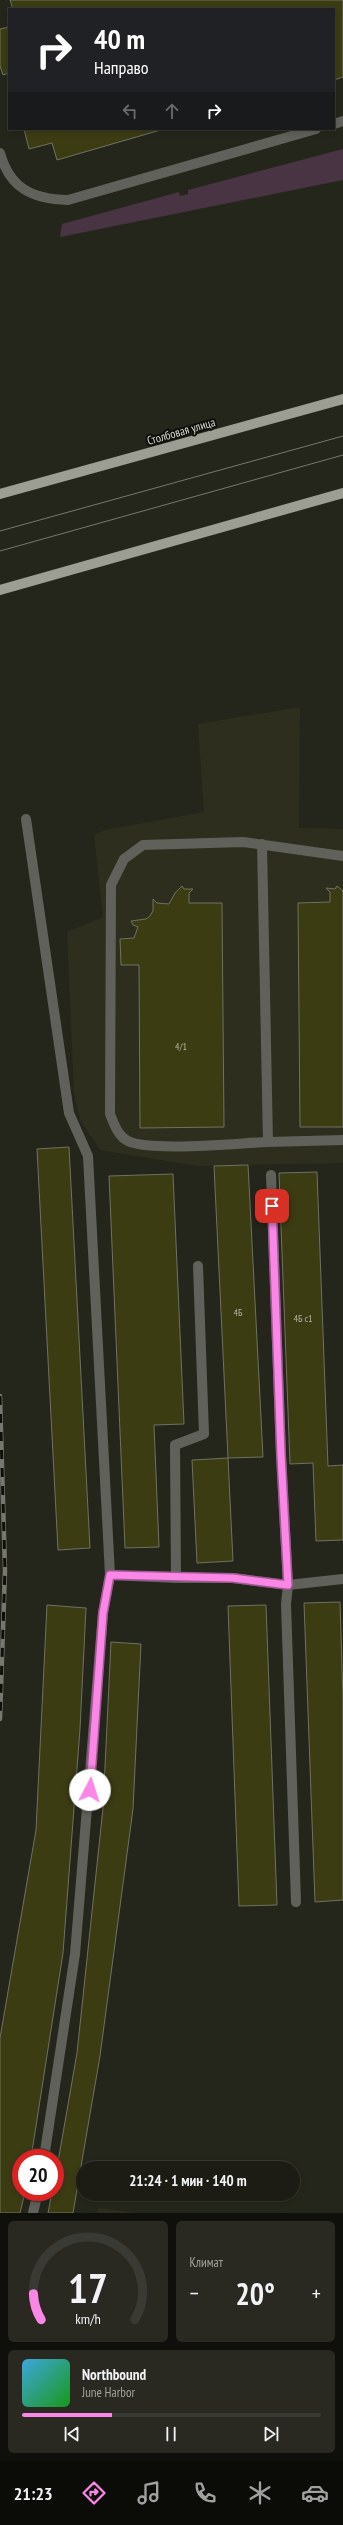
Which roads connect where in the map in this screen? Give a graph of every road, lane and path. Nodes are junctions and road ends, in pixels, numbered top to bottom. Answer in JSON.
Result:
{"nodes":[{"id":1,"x":313,"y":130,"type":"edge"},
{"id":2,"x":0,"y":153,"type":"edge"},
{"id":3,"x":343,"y":399,"type":"edge"},
{"id":4,"x":343,"y":493,"type":"edge"},
{"id":5,"x":0,"y":494,"type":"edge"},
{"id":6,"x":0,"y":590,"type":"edge"},
{"id":7,"x":26,"y":819,"type":"dead end"},
{"id":8,"x":262,"y":844,"type":"junction"},
{"id":9,"x":343,"y":856,"type":"edge"},
{"id":10,"x":343,"y":1140,"type":"edge"},
{"id":11,"x":268,"y":1142,"type":"junction"},
{"id":12,"x":271,"y":1175,"type":"dead end"},
{"id":13,"x":198,"y":1266,"type":"dead end"},
{"id":14,"x":110,"y":1575,"type":"junction"},
{"id":15,"x":176,"y":1578,"type":"junction"},
{"id":16,"x":343,"y":1579,"type":"edge"},
{"id":17,"x":288,"y":1585,"type":"junction"},
{"id":18,"x":296,"y":1902,"type":"dead end"},
{"id":19,"x":45,"y":2149,"type":"edge"},
{"id":20,"x":36,"y":2201,"type":"edge"},
{"id":21,"x":33,"y":2213,"type":"edge"}],
"edges":[{"from":1,"to":2,"type":"street"},
{"from":3,"to":5,"type":"main road","name":"Столбовая улица"},
{"from":4,"to":6,"type":"main road"},
{"from":7,"to":14,"type":"street"},
{"from":8,"to":9,"type":"street"},
{"from":8,"to":11,"type":"street"},
{"from":8,"to":11,"type":"street"},
{"from":10,"to":11,"type":"street"},
{"from":12,"to":17,"type":"street"},
{"from":13,"to":15,"type":"street"},
{"from":14,"to":15,"type":"street"},
{"from":14,"to":19,"type":"street"},
{"from":15,"to":17,"type":"street"},
{"from":16,"to":17,"type":"street"},
{"from":17,"to":18,"type":"street"},
{"from":20,"to":21,"type":"street"}]}
